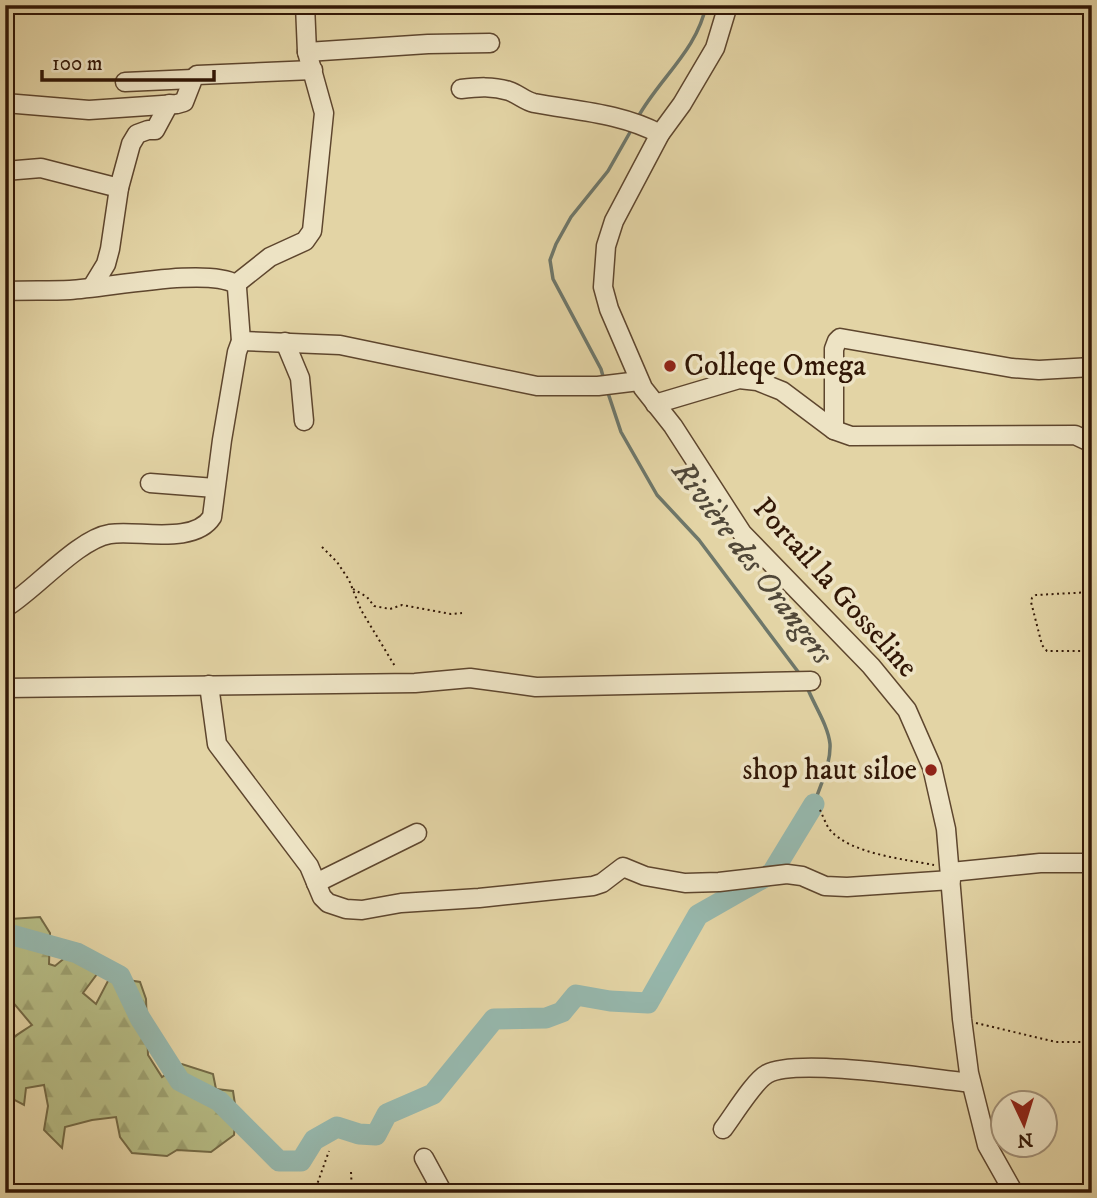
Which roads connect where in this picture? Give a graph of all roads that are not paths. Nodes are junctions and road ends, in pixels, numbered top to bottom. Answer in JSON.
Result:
{"nodes":[{"id":1,"x":305,"y":5,"type":"edge"},
{"id":2,"x":728,"y":5,"type":"edge"},
{"id":3,"x":490,"y":43,"type":"dead end"},
{"id":4,"x":307,"y":52,"type":"junction"},
{"id":5,"x":313,"y":70,"type":"junction"},
{"id":6,"x":193,"y":79,"type":"junction"},
{"id":7,"x":125,"y":82,"type":"dead end"},
{"id":8,"x":461,"y":89,"type":"dead end"},
{"id":9,"x":5,"y":103,"type":"edge"},
{"id":10,"x":169,"y":104,"type":"junction"},
{"id":11,"x":652,"y":130,"type":"junction"},
{"id":12,"x":5,"y":171,"type":"edge"},
{"id":13,"x":119,"y":188,"type":"junction"},
{"id":14,"x":236,"y":284,"type":"junction"},
{"id":15,"x":92,"y":287,"type":"junction"},
{"id":16,"x":5,"y":290,"type":"edge"},
{"id":17,"x":241,"y":341,"type":"junction"},
{"id":18,"x":285,"y":342,"type":"junction"},
{"id":19,"x":1092,"y":367,"type":"edge"},
{"id":20,"x":639,"y":381,"type":"junction"},
{"id":21,"x":655,"y":404,"type":"junction"},
{"id":22,"x":304,"y":421,"type":"dead end"},
{"id":23,"x":834,"y":430,"type":"junction"},
{"id":24,"x":1092,"y":443,"type":"edge"},
{"id":25,"x":150,"y":484,"type":"dead end"},
{"id":26,"x":215,"y":488,"type":"junction"},
{"id":27,"x":5,"y":608,"type":"edge"},
{"id":28,"x":811,"y":681,"type":"dead end"},
{"id":29,"x":209,"y":685,"type":"junction"},
{"id":30,"x":5,"y":688,"type":"edge"},
{"id":31,"x":417,"y":833,"type":"dead end"},
{"id":32,"x":1092,"y":863,"type":"edge"},
{"id":33,"x":951,"y":880,"type":"junction"},
{"id":34,"x":316,"y":883,"type":"junction"},
{"id":35,"x":971,"y":1083,"type":"junction"},
{"id":36,"x":723,"y":1129,"type":"dead end"},
{"id":37,"x":424,"y":1158,"type":"dead end"},
{"id":38,"x":443,"y":1193,"type":"edge"},
{"id":39,"x":1014,"y":1193,"type":"edge"}],
"edges":[{"from":1,"to":4,"type":"street"},
{"from":2,"to":11,"type":"street","name":"Portail la Gosseline"},
{"from":3,"to":4,"type":"street"},
{"from":4,"to":5,"type":"street"},
{"from":5,"to":6,"type":"street"},
{"from":5,"to":14,"type":"street"},
{"from":6,"to":7,"type":"street"},
{"from":6,"to":10,"type":"street"},
{"from":8,"to":11,"type":"street"},
{"from":9,"to":10,"type":"street"},
{"from":10,"to":13,"type":"street"},
{"from":11,"to":20,"type":"street","name":"Portail la Gosseline"},
{"from":12,"to":13,"type":"street"},
{"from":13,"to":15,"type":"street"},
{"from":14,"to":15,"type":"street"},
{"from":14,"to":17,"type":"street"},
{"from":15,"to":16,"type":"street"},
{"from":17,"to":18,"type":"street"},
{"from":17,"to":26,"type":"street"},
{"from":18,"to":20,"type":"street"},
{"from":18,"to":22,"type":"street"},
{"from":19,"to":23,"type":"street"},
{"from":20,"to":21,"type":"street","name":"Portail la Gosseline"},
{"from":21,"to":23,"type":"street"},
{"from":21,"to":33,"type":"street","name":"Portail la Gosseline"},
{"from":23,"to":24,"type":"street"},
{"from":25,"to":26,"type":"street"},
{"from":26,"to":27,"type":"street"},
{"from":28,"to":29,"type":"street"},
{"from":29,"to":30,"type":"street"},
{"from":29,"to":34,"type":"street"},
{"from":31,"to":34,"type":"street"},
{"from":32,"to":33,"type":"street"},
{"from":33,"to":34,"type":"street"},
{"from":33,"to":35,"type":"street","name":"Portail la Gosseline"},
{"from":35,"to":36,"type":"street"},
{"from":35,"to":39,"type":"street","name":"Portail la Gosseline"},
{"from":37,"to":38,"type":"street"}]}
